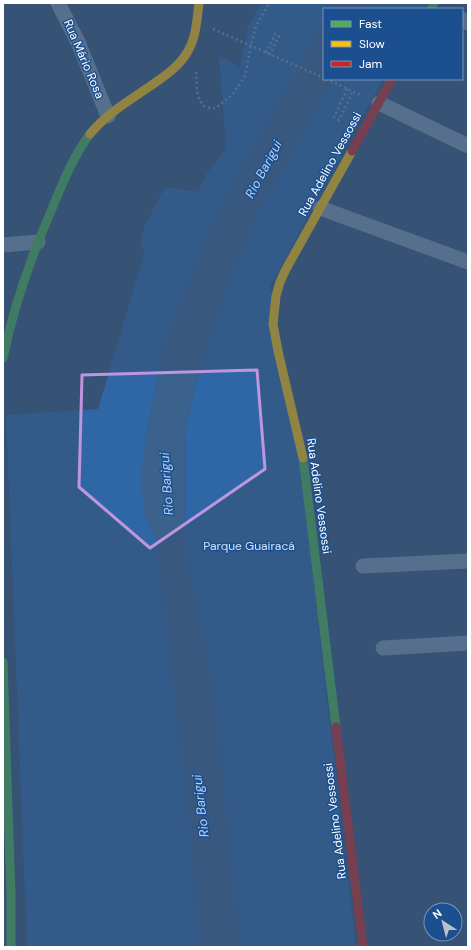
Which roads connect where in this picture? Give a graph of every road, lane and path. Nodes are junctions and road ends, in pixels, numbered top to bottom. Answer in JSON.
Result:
{"nodes":[{"id":1,"x":58,"y":3,"type":"edge"},
{"id":2,"x":199,"y":3,"type":"edge"},
{"id":3,"x":269,"y":3,"type":"edge"},
{"id":4,"x":197,"y":22,"type":"junction"},
{"id":5,"x":251,"y":46,"type":"junction"},
{"id":6,"x":266,"y":53,"type":"junction"},
{"id":7,"x":270,"y":55,"type":"junction"},
{"id":8,"x":196,"y":72,"type":"dead end"},
{"id":9,"x":323,"y":77,"type":"edge"},
{"id":10,"x":330,"y":80,"type":"edge"},
{"id":11,"x":391,"y":80,"type":"edge"},
{"id":12,"x":347,"y":89,"type":"junction"},
{"id":13,"x":378,"y":103,"type":"junction"},
{"id":14,"x":108,"y":116,"type":"junction"},
{"id":15,"x":468,"y":146,"type":"edge"},
{"id":16,"x":320,"y":208,"type":"junction"},
{"id":17,"x":38,"y":242,"type":"junction"},
{"id":18,"x":3,"y":245,"type":"edge"},
{"id":19,"x":468,"y":262,"type":"edge"},
{"id":20,"x":3,"y":358,"type":"edge"},
{"id":21,"x":468,"y":560,"type":"edge"},
{"id":22,"x":363,"y":566,"type":"dead end"},
{"id":23,"x":468,"y":643,"type":"edge"},
{"id":24,"x":383,"y":648,"type":"dead end"},
{"id":25,"x":3,"y":662,"type":"edge"},
{"id":26,"x":6,"y":791,"type":"edge"},
{"id":27,"x":11,"y":947,"type":"edge"},
{"id":28,"x":363,"y":947,"type":"edge"}],
"edges":[{"from":1,"to":14,"type":"street","name":"Rua Mário Rosa"},
{"from":2,"to":4,"type":"street"},
{"from":3,"to":5,"type":"path"},
{"from":4,"to":5,"type":"path"},
{"from":4,"to":14,"type":"street"},
{"from":5,"to":6,"type":"path"},
{"from":5,"to":8,"type":"path"},
{"from":6,"to":7,"type":"path"},
{"from":6,"to":7,"type":"path"},
{"from":7,"to":9,"type":"path"},
{"from":10,"to":12,"type":"path"},
{"from":11,"to":13,"type":"street","name":"Rua Adelino Vessossi"},
{"from":12,"to":12,"type":"path"},
{"from":13,"to":15,"type":"street"},
{"from":13,"to":16,"type":"street","name":"Rua Adelino Vessossi"},
{"from":14,"to":17,"type":"street"},
{"from":16,"to":19,"type":"street"},
{"from":16,"to":28,"type":"street","name":"Rua Adelino Vessossi"},
{"from":17,"to":18,"type":"street"},
{"from":17,"to":20,"type":"street"},
{"from":21,"to":22,"type":"street"},
{"from":23,"to":24,"type":"street"},
{"from":25,"to":26,"type":"street"},
{"from":26,"to":27,"type":"street"}]}
